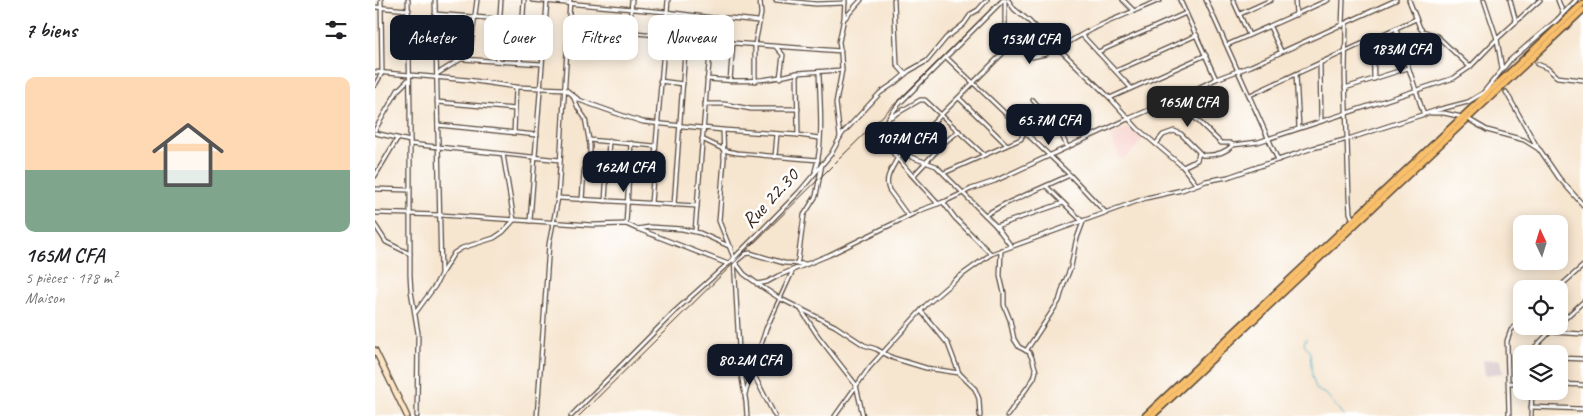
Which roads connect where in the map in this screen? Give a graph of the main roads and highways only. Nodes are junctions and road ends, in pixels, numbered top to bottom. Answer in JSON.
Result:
{"nodes":[{"id":1,"x":1583,"y":3,"type":"edge"},
{"id":2,"x":1583,"y":10,"type":"edge"},
{"id":3,"x":1465,"y":118,"type":"junction"},
{"id":4,"x":1145,"y":416,"type":"edge"},
{"id":5,"x":1152,"y":416,"type":"edge"}],
"edges":[{"from":1,"to":3,"type":"main road"},
{"from":2,"to":3,"type":"main road"},
{"from":3,"to":4,"type":"main road"},
{"from":3,"to":5,"type":"main road"}]}
